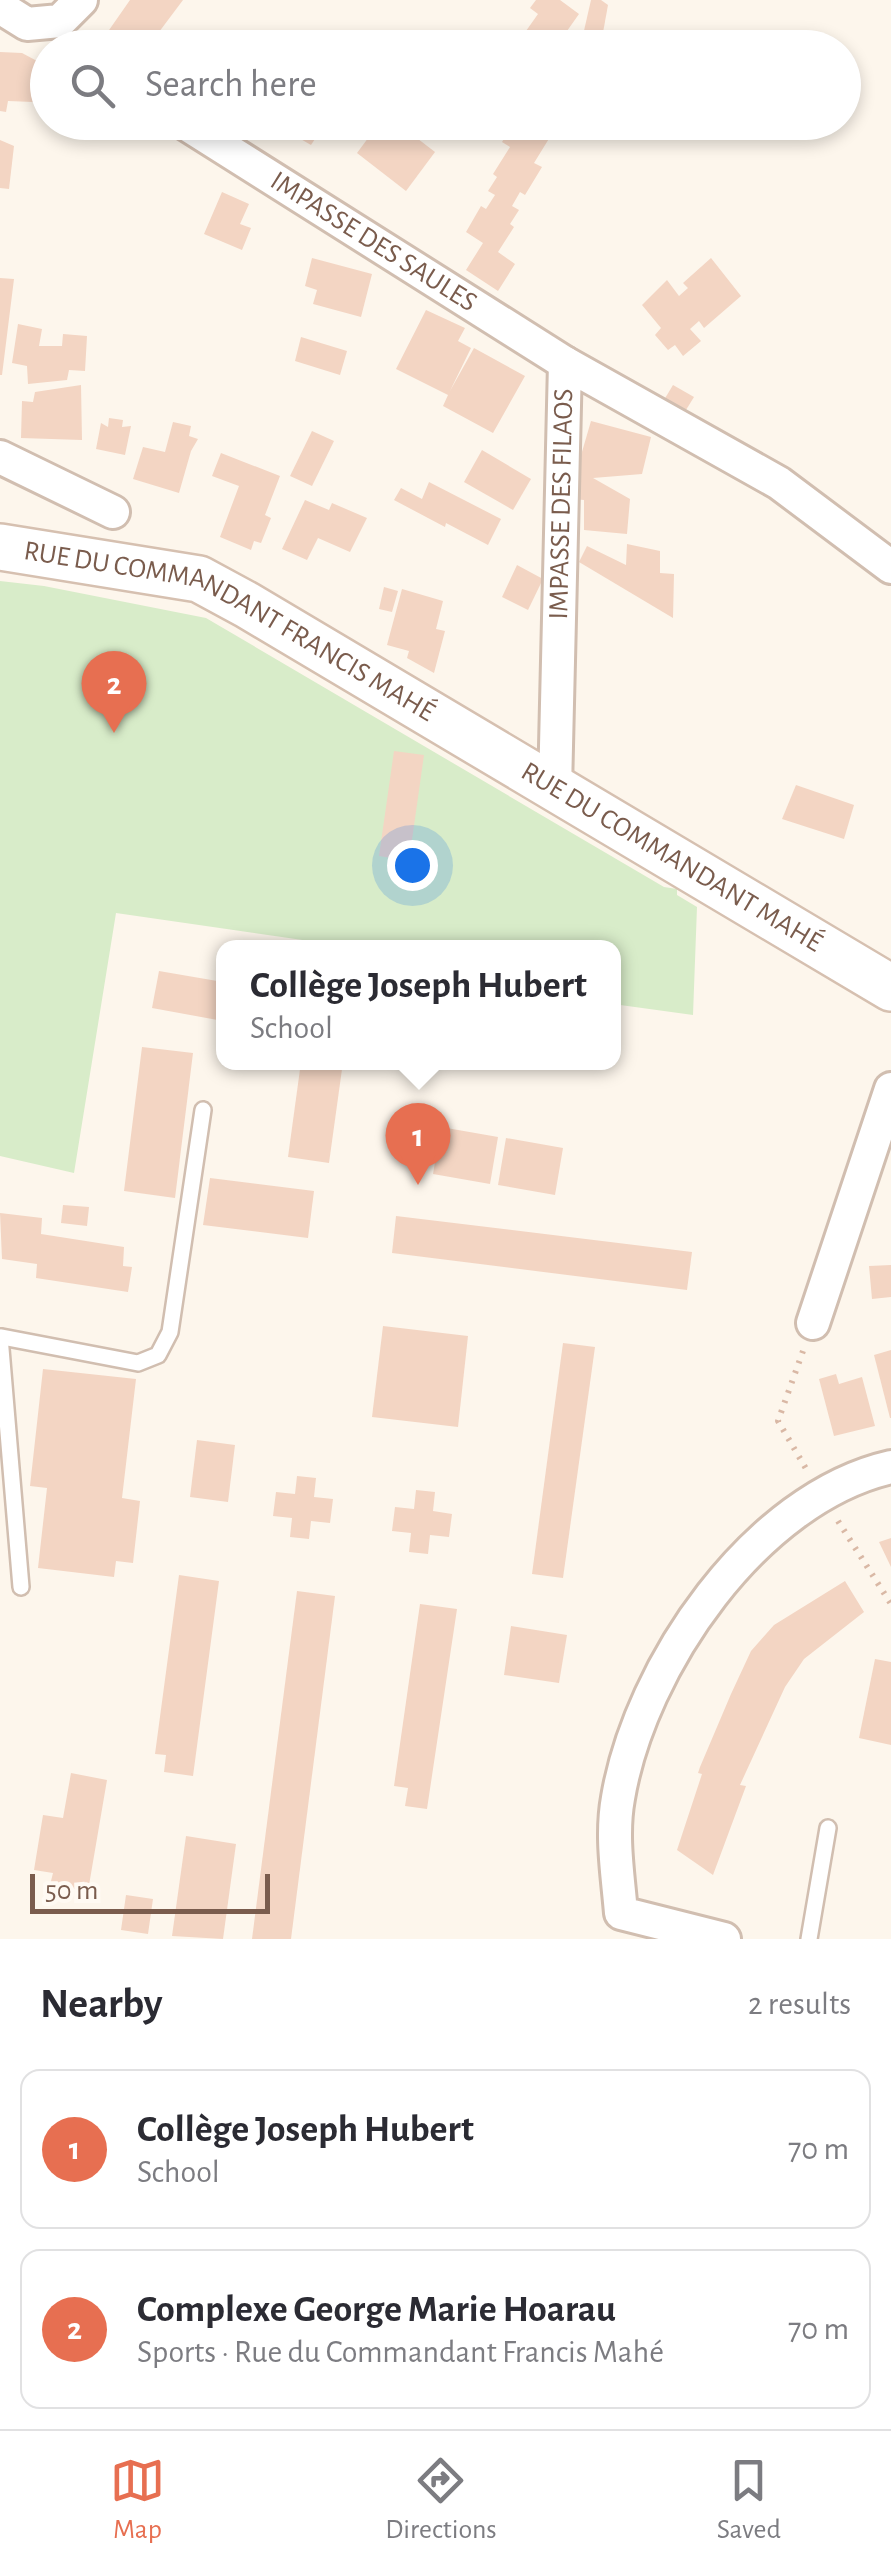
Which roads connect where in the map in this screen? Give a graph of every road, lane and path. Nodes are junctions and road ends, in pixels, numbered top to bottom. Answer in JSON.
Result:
{"nodes":[{"id":1,"x":81,"y":0,"type":"edge"},
{"id":2,"x":13,"y":15,"type":"edge"},
{"id":3,"x":36,"y":30,"type":"edge"},
{"id":4,"x":212,"y":140,"type":"edge"},
{"id":5,"x":565,"y":363,"type":"junction"},
{"id":6,"x":0,"y":457,"type":"edge"},
{"id":7,"x":113,"y":512,"type":"dead end"},
{"id":8,"x":0,"y":546,"type":"edge"},
{"id":9,"x":891,"y":567,"type":"edge"},
{"id":10,"x":453,"y":729,"type":"joint"},
{"id":11,"x":555,"y":789,"type":"junction"},
{"id":12,"x":891,"y":988,"type":"edge"},
{"id":13,"x":891,"y":1088,"type":"edge"},
{"id":14,"x":202,"y":1110,"type":"dead end"},
{"id":15,"x":813,"y":1322,"type":"joint"},
{"id":16,"x":1,"y":1337,"type":"edge"},
{"id":17,"x":891,"y":1467,"type":"edge"},
{"id":18,"x":822,"y":1496,"type":"junction"},
{"id":19,"x":20,"y":1587,"type":"dead end"},
{"id":20,"x":891,"y":1604,"type":"edge"},
{"id":21,"x":828,"y":1828,"type":"dead end"},
{"id":22,"x":629,"y":1926,"type":"edge"},
{"id":23,"x":724,"y":1939,"type":"edge"},
{"id":24,"x":809,"y":1939,"type":"edge"}],
"edges":[{"from":1,"to":2,"type":"street"},
{"from":2,"to":3,"type":"street"},
{"from":4,"to":5,"type":"street","name":"IMPASSE DES SAULES"},
{"from":5,"to":9,"type":"street","name":"IMPASSE DES FILAOS"},
{"from":5,"to":11,"type":"street","name":"IMPASSE DES FILAOS"},
{"from":6,"to":7,"type":"street"},
{"from":8,"to":10,"type":"street","name":"RUE DU COMMANDANT FRANCIS MAHÉ"},
{"from":10,"to":11,"type":"street","name":"RUE DU COMMANDANT MAHÉ"},
{"from":11,"to":12,"type":"street","name":"RUE DU COMMANDANT MAHÉ"},
{"from":13,"to":15,"type":"street"},
{"from":14,"to":16,"type":"lane"},
{"from":15,"to":18,"type":"path"},
{"from":16,"to":19,"type":"lane"},
{"from":17,"to":18,"type":"street"},
{"from":18,"to":20,"type":"path"},
{"from":18,"to":22,"type":"street"},
{"from":21,"to":24,"type":"lane"},
{"from":22,"to":23,"type":"street"}]}
